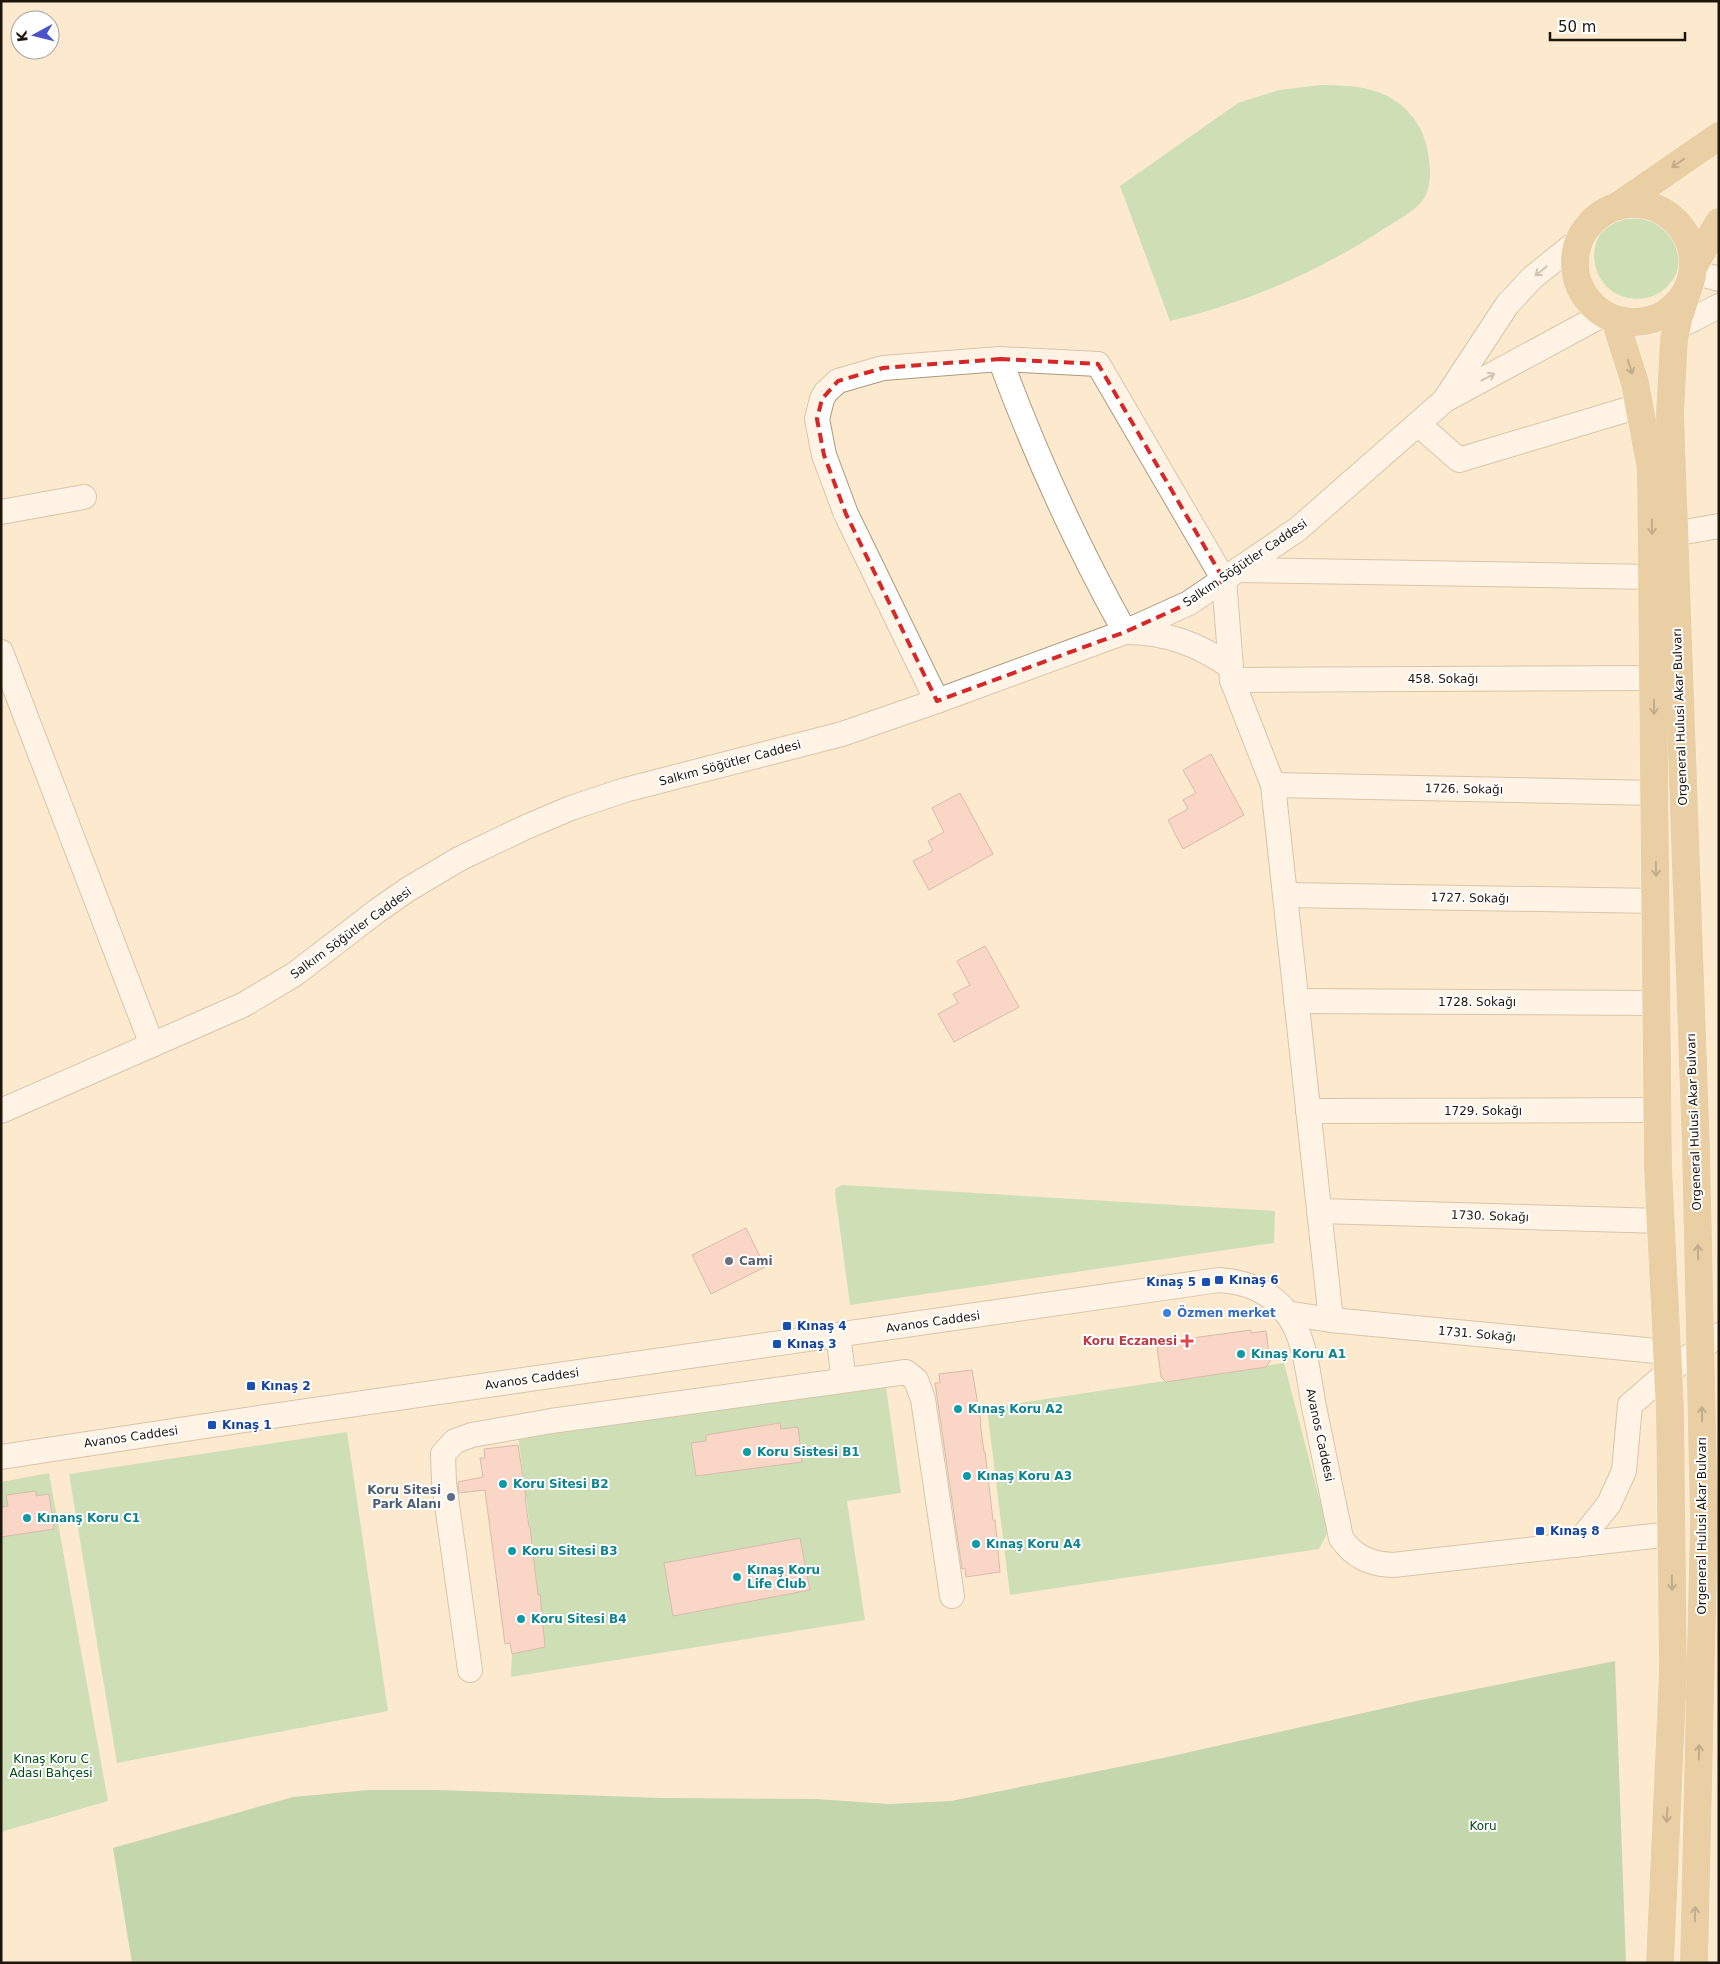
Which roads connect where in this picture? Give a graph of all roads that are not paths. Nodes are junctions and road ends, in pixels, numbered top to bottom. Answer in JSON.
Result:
{"nodes":[{"id":1,"x":1719,"y":136,"type":"edge"},
{"id":2,"x":1616,"y":206,"type":"junction"},
{"id":3,"x":1719,"y":222,"type":"edge"},
{"id":4,"x":1579,"y":240,"type":"junction"},
{"id":5,"x":1692,"y":274,"type":"junction"},
{"id":6,"x":1719,"y":279,"type":"edge"},
{"id":7,"x":1719,"y":306,"type":"edge"},
{"id":8,"x":1610,"y":317,"type":"junction"},
{"id":9,"x":1676,"y":328,"type":"junction"},
{"id":10,"x":1000,"y":359,"type":"junction"},
{"id":11,"x":1445,"y":400,"type":"junction"},
{"id":12,"x":1639,"y":406,"type":"junction"},
{"id":13,"x":1418,"y":424,"type":"junction"},
{"id":14,"x":84,"y":498,"type":"dead end"},
{"id":15,"x":1,"y":512,"type":"edge"},
{"id":16,"x":1719,"y":526,"type":"edge"},
{"id":17,"x":1674,"y":534,"type":"junction"},
{"id":18,"x":1231,"y":575,"type":"junction"},
{"id":19,"x":1653,"y":577,"type":"junction"},
{"id":20,"x":1125,"y":632,"type":"junction"},
{"id":21,"x":1,"y":652,"type":"edge"},
{"id":22,"x":1231,"y":674,"type":"junction"},
{"id":23,"x":1654,"y":678,"type":"junction"},
{"id":24,"x":937,"y":701,"type":"junction"},
{"id":25,"x":1273,"y":785,"type":"junction"},
{"id":26,"x":1655,"y":793,"type":"junction"},
{"id":27,"x":1285,"y":895,"type":"junction"},
{"id":28,"x":1656,"y":901,"type":"junction"},
{"id":29,"x":1296,"y":1001,"type":"junction"},
{"id":30,"x":1657,"y":1003,"type":"junction"},
{"id":31,"x":152,"y":1045,"type":"junction"},
{"id":32,"x":1658,"y":1110,"type":"junction"},
{"id":33,"x":1,"y":1112,"type":"edge"},
{"id":34,"x":1308,"y":1112,"type":"junction"},
{"id":35,"x":1319,"y":1211,"type":"junction"},
{"id":36,"x":1661,"y":1221,"type":"junction"},
{"id":37,"x":1286,"y":1312,"type":"junction"},
{"id":38,"x":1331,"y":1320,"type":"junction"},
{"id":39,"x":838,"y":1335,"type":"junction"},
{"id":40,"x":1709,"y":1342,"type":"edge"},
{"id":41,"x":1668,"y":1362,"type":"junction"},
{"id":42,"x":844,"y":1380,"type":"junction"},
{"id":43,"x":1,"y":1457,"type":"edge"},
{"id":44,"x":1671,"y":1534,"type":"junction"},
{"id":45,"x":1576,"y":1545,"type":"junction"},
{"id":46,"x":1711,"y":1570,"type":"edge"},
{"id":47,"x":952,"y":1596,"type":"dead end"},
{"id":48,"x":470,"y":1670,"type":"dead end"},
{"id":49,"x":1660,"y":1963,"type":"edge"},
{"id":50,"x":1694,"y":1963,"type":"edge"}],
"edges":[{"from":1,"to":2,"type":"main road","one_way":true},
{"from":2,"to":4,"type":"main road"},
{"from":2,"to":5,"type":"main road"},
{"from":3,"to":5,"type":"main road","name":"Orgeneral Hulusi Akar Bulvarı"},
{"from":4,"to":8,"type":"main road"},
{"from":4,"to":11,"type":"street","name":"Salkım Söğütler Caddesi","one_way":true},
{"from":5,"to":6,"type":"street"},
{"from":5,"to":8,"type":"main road"},
{"from":5,"to":9,"type":"main road","name":"Orgeneral Hulusi Akar Bulvarı"},
{"from":7,"to":9,"type":"street"},
{"from":11,"to":8,"type":"street","name":"Salkım Söğütler Caddesi","one_way":true},
{"from":8,"to":12,"type":"main road","name":"Orgeneral Hulusi Akar Bulvarı","one_way":true},
{"from":9,"to":17,"type":"main road","name":"Orgeneral Hulusi Akar Bulvarı"},
{"from":10,"to":18,"type":"street"},
{"from":10,"to":20,"type":"street"},
{"from":10,"to":24,"type":"street"},
{"from":11,"to":13,"type":"street","name":"Salkım Söğütler Caddesi"},
{"from":12,"to":13,"type":"street"},
{"from":12,"to":19,"type":"main road","name":"Orgeneral Hulusi Akar Bulvarı","one_way":true},
{"from":13,"to":18,"type":"street","name":"Salkım Söğütler Caddesi"},
{"from":14,"to":15,"type":"street"},
{"from":16,"to":17,"type":"street"},
{"from":40,"to":17,"type":"main road","name":"Orgeneral Hulusi Akar Bulvarı","one_way":true},
{"from":18,"to":19,"type":"street"},
{"from":18,"to":20,"type":"street","name":"Salkım Söğütler Caddesi"},
{"from":18,"to":22,"type":"street"},
{"from":19,"to":23,"type":"main road","name":"Orgeneral Hulusi Akar Bulvarı"},
{"from":20,"to":22,"type":"street"},
{"from":20,"to":24,"type":"street","name":"Salkım Söğütler Caddesi"},
{"from":21,"to":31,"type":"street"},
{"from":22,"to":23,"type":"street","name":"458. Sokağı"},
{"from":22,"to":25,"type":"street"},
{"from":23,"to":26,"type":"main road","name":"Orgeneral Hulusi Akar Bulvarı","one_way":true},
{"from":24,"to":31,"type":"street","name":"Salkım Söğütler Caddesi"},
{"from":25,"to":26,"type":"street","name":"1726. Sokağı"},
{"from":25,"to":27,"type":"street"},
{"from":26,"to":28,"type":"main road","name":"Orgeneral Hulusi Akar Bulvarı","one_way":true},
{"from":27,"to":28,"type":"street","name":"1727. Sokağı"},
{"from":27,"to":29,"type":"street"},
{"from":28,"to":30,"type":"main road","name":"Orgeneral Hulusi Akar Bulvarı"},
{"from":29,"to":30,"type":"street","name":"1728. Sokağı"},
{"from":29,"to":34,"type":"street"},
{"from":30,"to":32,"type":"main road","name":"Orgeneral Hulusi Akar Bulvarı"},
{"from":31,"to":33,"type":"street","name":"Salkım Söğütler Caddesi"},
{"from":32,"to":34,"type":"street","name":"1729. Sokağı"},
{"from":32,"to":36,"type":"main road","name":"Orgeneral Hulusi Akar Bulvarı"},
{"from":34,"to":35,"type":"street"},
{"from":35,"to":36,"type":"street","name":"1730. Sokağı"},
{"from":35,"to":38,"type":"street"},
{"from":36,"to":41,"type":"main road","name":"Orgeneral Hulusi Akar Bulvarı"},
{"from":37,"to":38,"type":"street","name":"1731. Sokağı"},
{"from":37,"to":39,"type":"street","name":"Avanos Caddesi"},
{"from":37,"to":45,"type":"street","name":"Avanos Caddesi"},
{"from":38,"to":41,"type":"street","name":"1731. Sokağı"},
{"from":39,"to":42,"type":"street"},
{"from":39,"to":43,"type":"street","name":"Avanos Caddesi"},
{"from":40,"to":41,"type":"street"},
{"from":46,"to":40,"type":"main road","name":"Orgeneral Hulusi Akar Bulvarı","one_way":true},
{"from":41,"to":44,"type":"main road","name":"Orgeneral Hulusi Akar Bulvarı"},
{"from":41,"to":45,"type":"street"},
{"from":42,"to":47,"type":"street"},
{"from":42,"to":48,"type":"street"},
{"from":44,"to":45,"type":"street","name":"Avanos Caddesi"},
{"from":44,"to":49,"type":"main road","name":"Orgeneral Hulusi Akar Bulvarı","one_way":true},
{"from":50,"to":46,"type":"main road","name":"Orgeneral Hulusi Akar Bulvarı","one_way":true}]}
